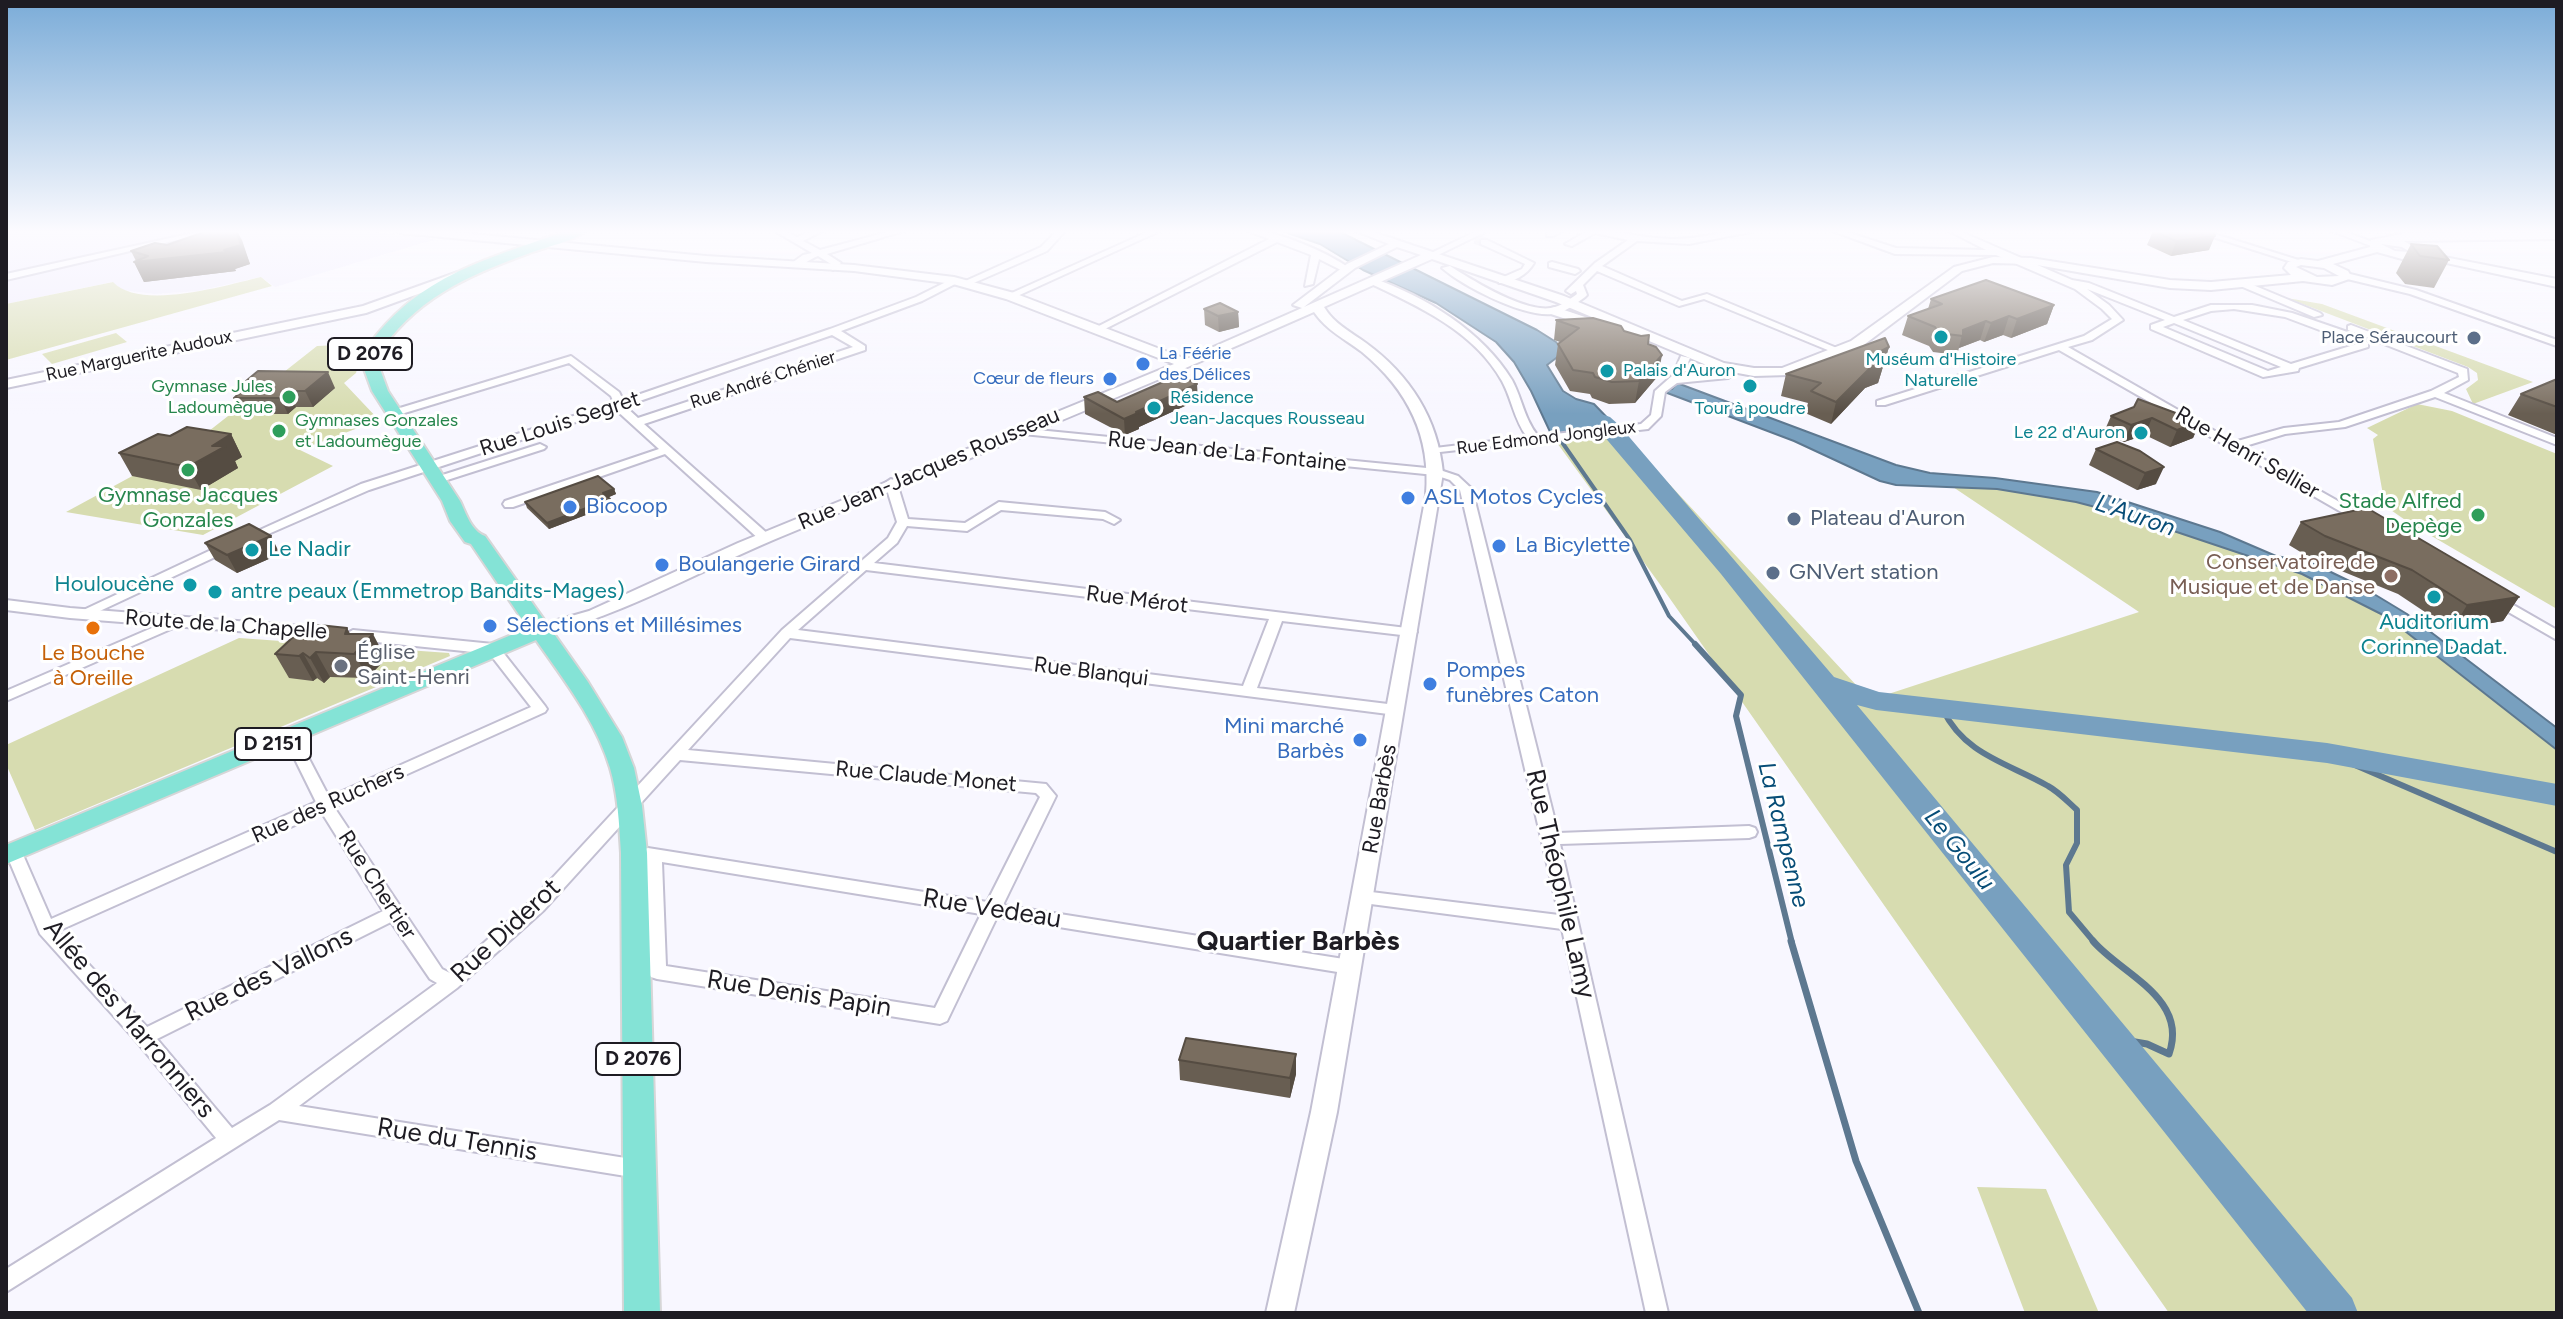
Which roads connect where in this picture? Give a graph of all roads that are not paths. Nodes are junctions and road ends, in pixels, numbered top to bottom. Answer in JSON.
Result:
{"nodes":[{"id":1,"x":416,"y":292,"type":"edge"},
{"id":2,"x":434,"y":292,"type":"edge"},
{"id":3,"x":937,"y":292,"type":"edge"},
{"id":4,"x":994,"y":292,"type":"edge"},
{"id":5,"x":1020,"y":292,"type":"edge"},
{"id":6,"x":1172,"y":292,"type":"edge"},
{"id":7,"x":1313,"y":292,"type":"edge"},
{"id":8,"x":1326,"y":292,"type":"edge"},
{"id":9,"x":1346,"y":292,"type":"edge"},
{"id":10,"x":1398,"y":292,"type":"edge"},
{"id":11,"x":1519,"y":292,"type":"edge"},
{"id":12,"x":1528,"y":292,"type":"edge"},
{"id":13,"x":1578,"y":292,"type":"edge"},
{"id":14,"x":1581,"y":292,"type":"edge"},
{"id":15,"x":1653,"y":292,"type":"edge"},
{"id":16,"x":1927,"y":292,"type":"edge"},
{"id":17,"x":1945,"y":292,"type":"edge"},
{"id":18,"x":2087,"y":292,"type":"edge"},
{"id":19,"x":2102,"y":292,"type":"edge"},
{"id":20,"x":2262,"y":292,"type":"edge"},
{"id":21,"x":2407,"y":292,"type":"edge"},
{"id":22,"x":1010,"y":296,"type":"junction"},
{"id":23,"x":1560,"y":305,"type":"junction"},
{"id":24,"x":408,"y":307,"type":"junction"},
{"id":25,"x":1311,"y":308,"type":"junction"},
{"id":26,"x":366,"y":309,"type":"junction"},
{"id":27,"x":1594,"y":313,"type":"junction"},
{"id":28,"x":2174,"y":320,"type":"junction"},
{"id":29,"x":1098,"y":329,"type":"junction"},
{"id":30,"x":833,"y":331,"type":"junction"},
{"id":31,"x":2376,"y":337,"type":"junction"},
{"id":32,"x":2362,"y":342,"type":"junction"},
{"id":33,"x":2557,"y":343,"type":"edge"},
{"id":34,"x":2060,"y":347,"type":"junction"},
{"id":35,"x":1839,"y":351,"type":"junction"},
{"id":36,"x":1685,"y":358,"type":"junction"},
{"id":37,"x":1184,"y":363,"type":"junction"},
{"id":38,"x":2294,"y":369,"type":"junction"},
{"id":39,"x":1728,"y":375,"type":"junction"},
{"id":40,"x":1674,"y":381,"type":"junction"},
{"id":41,"x":6,"y":384,"type":"edge"},
{"id":42,"x":2435,"y":393,"type":"junction"},
{"id":43,"x":1881,"y":403,"type":"dead end"},
{"id":44,"x":618,"y":405,"type":"junction"},
{"id":45,"x":392,"y":411,"type":"junction"},
{"id":46,"x":635,"y":423,"type":"junction"},
{"id":47,"x":1017,"y":431,"type":"junction"},
{"id":48,"x":1535,"y":439,"type":"junction"},
{"id":49,"x":2557,"y":442,"type":"edge"},
{"id":50,"x":2235,"y":445,"type":"junction"},
{"id":51,"x":540,"y":447,"type":"dead end"},
{"id":52,"x":666,"y":450,"type":"junction"},
{"id":53,"x":1435,"y":451,"type":"junction"},
{"id":54,"x":1437,"y":472,"type":"junction"},
{"id":55,"x":432,"y":474,"type":"junction"},
{"id":56,"x":891,"y":483,"type":"junction"},
{"id":57,"x":509,"y":504,"type":"dead end"},
{"id":58,"x":1114,"y":520,"type":"dead end"},
{"id":59,"x":903,"y":522,"type":"junction"},
{"id":60,"x":2372,"y":526,"type":"edge"},
{"id":61,"x":765,"y":538,"type":"junction"},
{"id":62,"x":865,"y":566,"type":"junction"},
{"id":63,"x":2487,"y":594,"type":"edge"},
{"id":64,"x":6,"y":605,"type":"edge"},
{"id":65,"x":82,"y":614,"type":"junction"},
{"id":66,"x":1277,"y":617,"type":"junction"},
{"id":67,"x":175,"y":622,"type":"junction"},
{"id":68,"x":539,"y":631,"type":"junction"},
{"id":69,"x":1410,"y":632,"type":"junction"},
{"id":70,"x":787,"y":633,"type":"junction"},
{"id":71,"x":2557,"y":636,"type":"edge"},
{"id":72,"x":493,"y":649,"type":"junction"},
{"id":73,"x":1248,"y":692,"type":"junction"},
{"id":74,"x":6,"y":696,"type":"edge"},
{"id":75,"x":1396,"y":710,"type":"junction"},
{"id":76,"x":291,"y":737,"type":"junction"},
{"id":77,"x":675,"y":754,"type":"junction"},
{"id":78,"x":325,"y":805,"type":"junction"},
{"id":79,"x":630,"y":806,"type":"junction"},
{"id":80,"x":1749,"y":832,"type":"dead end"},
{"id":81,"x":1551,"y":839,"type":"junction"},
{"id":82,"x":10,"y":854,"type":"edge"},
{"id":83,"x":644,"y":854,"type":"junction"},
{"id":84,"x":1363,"y":897,"type":"junction"},
{"id":85,"x":992,"y":909,"type":"junction"},
{"id":86,"x":394,"y":913,"type":"junction"},
{"id":87,"x":1568,"y":923,"type":"junction"},
{"id":88,"x":46,"y":929,"type":"junction"},
{"id":89,"x":1350,"y":967,"type":"junction"},
{"id":90,"x":451,"y":983,"type":"junction"},
{"id":91,"x":144,"y":1037,"type":"junction"},
{"id":92,"x":277,"y":1111,"type":"junction"},
{"id":93,"x":230,"y":1140,"type":"junction"},
{"id":94,"x":638,"y":1169,"type":"junction"},
{"id":95,"x":6,"y":1281,"type":"edge"},
{"id":96,"x":642,"y":1313,"type":"edge"},
{"id":97,"x":1280,"y":1313,"type":"edge"},
{"id":98,"x":1657,"y":1313,"type":"edge"}],
"edges":[{"from":1,"to":26,"type":"main road","name":"Rue Marguerite Audoux"},
{"from":2,"to":24,"type":"main road","number":"D 2076"},
{"from":3,"to":30,"type":"street","name":"Rue Louis Segret"},
{"from":4,"to":22,"type":"main road"},
{"from":5,"to":22,"type":"street"},
{"from":6,"to":29,"type":"street"},
{"from":7,"to":25,"type":"street"},
{"from":8,"to":25,"type":"main road","name":"Rue Jean-Jacques Rousseau"},
{"from":9,"to":25,"type":"main road","name":"Rue Jean-Jacques Rousseau"},
{"from":10,"to":48,"type":"street"},
{"from":11,"to":23,"type":"main road"},
{"from":12,"to":23,"type":"main road"},
{"from":13,"to":23,"type":"street"},
{"from":14,"to":27,"type":"street"},
{"from":15,"to":35,"type":"street"},
{"from":16,"to":35,"type":"main road"},
{"from":17,"to":39,"type":"main road"},
{"from":18,"to":34,"type":"street"},
{"from":19,"to":28,"type":"street"},
{"from":20,"to":31,"type":"street"},
{"from":21,"to":33,"type":"street"},
{"from":22,"to":29,"type":"main road"},
{"from":23,"to":27,"type":"main road"},
{"from":23,"to":36,"type":"main road"},
{"from":24,"to":26,"type":"main road","name":"Rue Marguerite Audoux"},
{"from":24,"to":45,"type":"main road","number":"D 2076"},
{"from":25,"to":37,"type":"main road","name":"Rue Jean-Jacques Rousseau"},
{"from":25,"to":53,"type":"main road","name":"Rue Barbès"},
{"from":26,"to":41,"type":"main road","name":"Rue Marguerite Audoux"},
{"from":27,"to":35,"type":"main road"},
{"from":28,"to":32,"type":"street"},
{"from":28,"to":38,"type":"street"},
{"from":28,"to":38,"type":"street"},
{"from":29,"to":37,"type":"main road"},
{"from":30,"to":44,"type":"street","name":"Rue Louis Segret"},
{"from":30,"to":46,"type":"street","name":"Rue André Chénier"},
{"from":31,"to":32,"type":"street"},
{"from":31,"to":42,"type":"street"},
{"from":32,"to":38,"type":"street"},
{"from":34,"to":43,"type":"street"},
{"from":34,"to":50,"type":"street","name":"Rue Henri Sellier"},
{"from":36,"to":39,"type":"main road"},
{"from":36,"to":40,"type":"street","name":"Rue Edmond Jongleux"},
{"from":37,"to":47,"type":"main road","name":"Rue Jean-Jacques Rousseau"},
{"from":39,"to":40,"type":"street"},
{"from":40,"to":48,"type":"street","name":"Rue Edmond Jongleux"},
{"from":42,"to":49,"type":"street"},
{"from":42,"to":50,"type":"street"},
{"from":44,"to":45,"type":"street"},
{"from":44,"to":46,"type":"street"},
{"from":44,"to":55,"type":"street","name":"Rue Louis Segret"},
{"from":45,"to":55,"type":"main road","number":"D 2076"},
{"from":46,"to":52,"type":"street"},
{"from":47,"to":54,"type":"street","name":"Rue Jean de La Fontaine"},
{"from":47,"to":56,"type":"main road","name":"Rue Jean-Jacques Rousseau"},
{"from":48,"to":53,"type":"street","name":"Rue Edmond Jongleux"},
{"from":50,"to":60,"type":"street","name":"Rue Henri Sellier"},
{"from":51,"to":55,"type":"street"},
{"from":52,"to":57,"type":"street"},
{"from":52,"to":61,"type":"street"},
{"from":53,"to":54,"type":"main road","name":"Rue Barbès"},
{"from":54,"to":69,"type":"main road","name":"Rue Barbès"},
{"from":54,"to":81,"type":"street","name":"Rue Théophile Lamy"},
{"from":55,"to":65,"type":"street","name":"Rue Louis Segret"},
{"from":55,"to":68,"type":"main road","number":"D 2076"},
{"from":56,"to":59,"type":"street"},
{"from":56,"to":61,"type":"main road","name":"Rue Jean-Jacques Rousseau"},
{"from":58,"to":59,"type":"street"},
{"from":59,"to":62,"type":"street","name":"Rue Diderot"},
{"from":61,"to":68,"type":"main road","name":"Rue Jean-Jacques Rousseau"},
{"from":62,"to":66,"type":"street","name":"Rue Mérot"},
{"from":62,"to":70,"type":"street","name":"Rue Diderot"},
{"from":63,"to":71,"type":"street"},
{"from":64,"to":65,"type":"main road","name":"Route de la Chapelle"},
{"from":65,"to":67,"type":"main road","name":"Route de la Chapelle"},
{"from":66,"to":69,"type":"street","name":"Rue Mérot"},
{"from":66,"to":73,"type":"street"},
{"from":67,"to":72,"type":"main road","name":"Route de la Chapelle"},
{"from":67,"to":74,"type":"street"},
{"from":68,"to":72,"type":"main road","number":"D 2151"},
{"from":68,"to":79,"type":"main road","number":"D 2076"},
{"from":69,"to":75,"type":"main road","name":"Rue Barbès"},
{"from":70,"to":73,"type":"street","name":"Rue Blanqui"},
{"from":70,"to":77,"type":"street","name":"Rue Diderot"},
{"from":72,"to":76,"type":"main road","number":"D 2151"},
{"from":72,"to":78,"type":"street","name":"Rue des Ruchers"},
{"from":73,"to":75,"type":"street","name":"Rue Blanqui"},
{"from":75,"to":84,"type":"main road","name":"Rue Barbès"},
{"from":76,"to":78,"type":"street","name":"Rue Chertier"},
{"from":76,"to":82,"type":"main road","number":"D 2151"},
{"from":77,"to":79,"type":"street","name":"Rue Diderot"},
{"from":77,"to":85,"type":"street","name":"Rue Claude Monet"},
{"from":78,"to":86,"type":"street","name":"Rue Chertier"},
{"from":78,"to":88,"type":"street","name":"Rue des Ruchers"},
{"from":79,"to":83,"type":"main road","number":"D 2076"},
{"from":79,"to":90,"type":"street","name":"Rue Diderot"},
{"from":80,"to":81,"type":"street"},
{"from":81,"to":87,"type":"street","name":"Rue Théophile Lamy"},
{"from":82,"to":88,"type":"street","name":"Allée des Marronniers"},
{"from":83,"to":85,"type":"street","name":"Rue Vedeau"},
{"from":83,"to":85,"type":"street","name":"Rue Denis Papin"},
{"from":83,"to":94,"type":"main road","number":"D 2076"},
{"from":84,"to":87,"type":"street"},
{"from":84,"to":89,"type":"main road","name":"Rue Barbès"},
{"from":85,"to":89,"type":"street","name":"Rue Vedeau"},
{"from":86,"to":90,"type":"street","name":"Rue Chertier"},
{"from":86,"to":91,"type":"street","name":"Rue des Vallons"},
{"from":87,"to":98,"type":"street","name":"Rue Théophile Lamy"},
{"from":88,"to":91,"type":"street","name":"Allée des Marronniers"},
{"from":89,"to":97,"type":"main road","name":"Rue Barbès"},
{"from":90,"to":92,"type":"street","name":"Rue Diderot"},
{"from":91,"to":93,"type":"street","name":"Allée des Marronniers"},
{"from":92,"to":93,"type":"street","name":"Rue Diderot"},
{"from":92,"to":94,"type":"street","name":"Rue du Tennis"},
{"from":93,"to":95,"type":"street","name":"Rue Diderot"},
{"from":94,"to":96,"type":"main road","number":"D 2076"}]}
